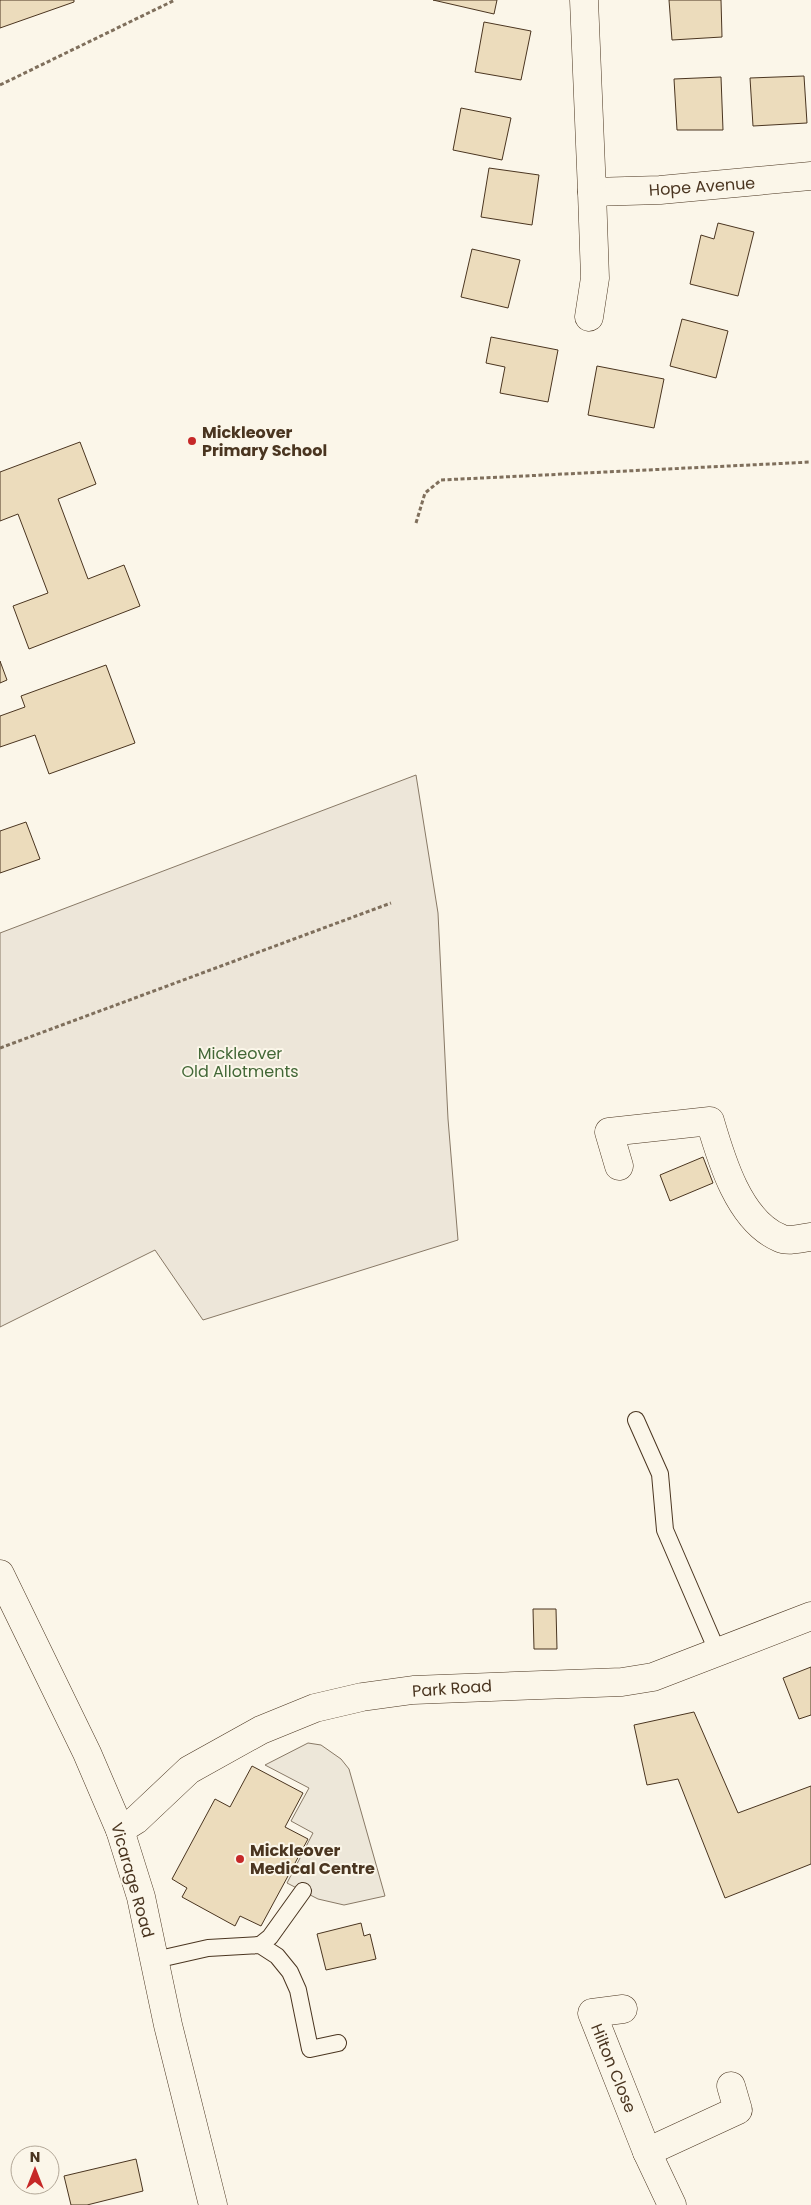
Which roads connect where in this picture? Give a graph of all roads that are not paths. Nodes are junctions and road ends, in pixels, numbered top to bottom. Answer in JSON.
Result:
{"nodes":[{"id":1,"x":584,"y":0,"type":"edge"},
{"id":2,"x":811,"y":176,"type":"edge"},
{"id":3,"x":592,"y":192,"type":"junction"},
{"id":4,"x":589,"y":317,"type":"dead end"},
{"id":5,"x":619,"y":1166,"type":"dead end"},
{"id":6,"x":811,"y":1237,"type":"edge"},
{"id":7,"x":636,"y":1420,"type":"dead end"},
{"id":8,"x":0,"y":1574,"type":"edge"},
{"id":9,"x":811,"y":1616,"type":"edge"},
{"id":10,"x":718,"y":1653,"type":"junction"},
{"id":11,"x":120,"y":1830,"type":"junction"},
{"id":12,"x":303,"y":1891,"type":"dead end"},
{"id":13,"x":260,"y":1945,"type":"junction"},
{"id":14,"x":155,"y":1960,"type":"junction"},
{"id":15,"x":622,"y":2009,"type":"dead end"},
{"id":16,"x":338,"y":2043,"type":"dead end"},
{"id":17,"x":731,"y":2086,"type":"dead end"},
{"id":18,"x":647,"y":2152,"type":"junction"},
{"id":19,"x":213,"y":2205,"type":"edge"},
{"id":20,"x":672,"y":2205,"type":"edge"}],
"edges":[{"from":1,"to":3,"type":"street"},
{"from":2,"to":3,"type":"street","name":"Hope Avenue"},
{"from":3,"to":4,"type":"street"},
{"from":5,"to":6,"type":"street"},
{"from":7,"to":10,"type":"lane"},
{"from":8,"to":11,"type":"street","name":"Vicarage Road"},
{"from":9,"to":10,"type":"street","name":"Park Road"},
{"from":10,"to":11,"type":"street","name":"Park Road"},
{"from":11,"to":14,"type":"street","name":"Vicarage Road"},
{"from":12,"to":13,"type":"lane"},
{"from":13,"to":14,"type":"lane"},
{"from":13,"to":16,"type":"lane"},
{"from":14,"to":19,"type":"street","name":"Vicarage Road"},
{"from":15,"to":18,"type":"street","name":"Hilton Close"},
{"from":17,"to":18,"type":"street"},
{"from":18,"to":20,"type":"street","name":"Hilton Close"}]}
